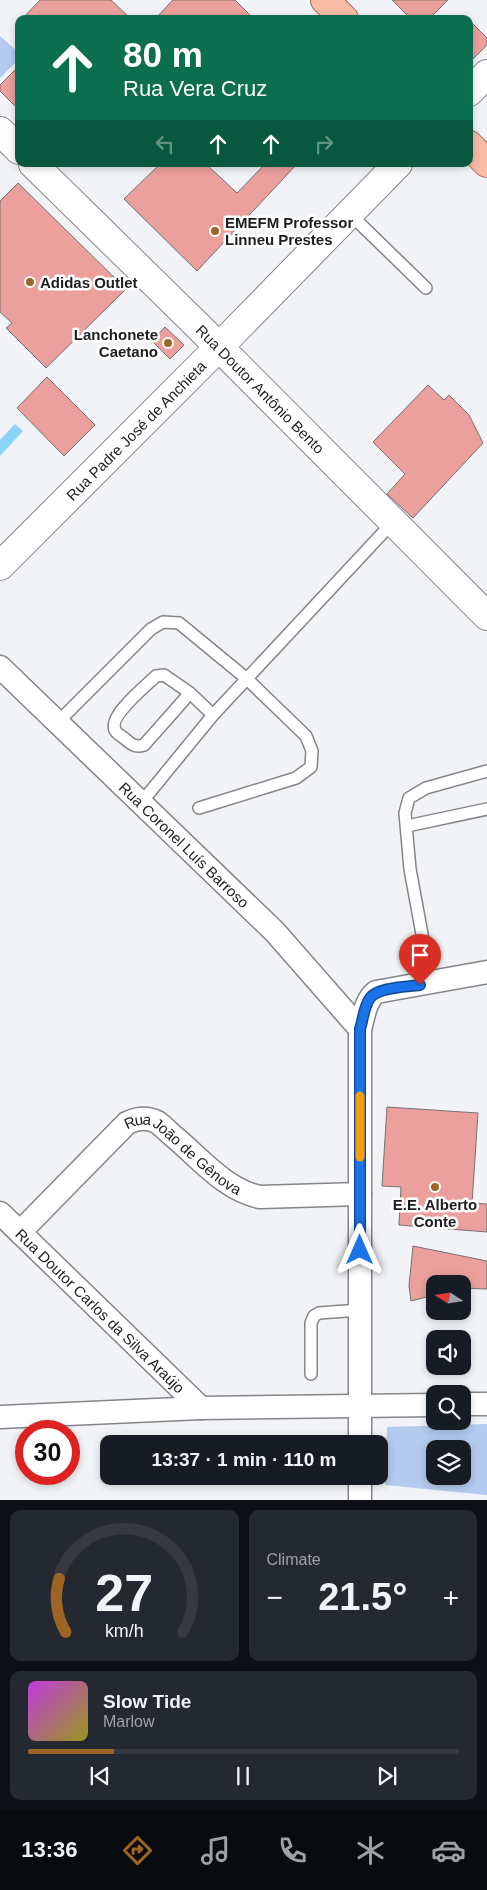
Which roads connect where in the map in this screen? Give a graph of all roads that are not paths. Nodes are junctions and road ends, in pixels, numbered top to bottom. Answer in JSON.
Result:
{"nodes":[{"id":1,"x":325,"y":0,"type":"edge"},
{"id":2,"x":340,"y":15,"type":"edge"},
{"id":3,"x":487,"y":74,"type":"edge"},
{"id":4,"x":473,"y":88,"type":"edge"},
{"id":5,"x":0,"y":131,"type":"edge"},
{"id":6,"x":15,"y":146,"type":"edge"},
{"id":7,"x":473,"y":149,"type":"edge"},
{"id":8,"x":487,"y":164,"type":"edge"},
{"id":9,"x":36,"y":167,"type":"edge"},
{"id":10,"x":395,"y":167,"type":"edge"},
{"id":11,"x":349,"y":213,"type":"junction"},
{"id":12,"x":426,"y":288,"type":"dead end"},
{"id":13,"x":219,"y":347,"type":"junction"},
{"id":14,"x":393,"y":522,"type":"junction"},
{"id":15,"x":0,"y":566,"type":"edge"},
{"id":16,"x":487,"y":616,"type":"edge"},
{"id":17,"x":0,"y":668,"type":"edge"},
{"id":18,"x":247,"y":679,"type":"junction"},
{"id":19,"x":190,"y":693,"type":"junction"},
{"id":20,"x":213,"y":715,"type":"junction"},
{"id":21,"x":58,"y":723,"type":"junction"},
{"id":22,"x":487,"y":771,"type":"edge"},
{"id":23,"x":141,"y":803,"type":"junction"},
{"id":24,"x":199,"y":808,"type":"dead end"},
{"id":25,"x":487,"y":809,"type":"edge"},
{"id":26,"x":407,"y":826,"type":"junction"},
{"id":27,"x":487,"y":972,"type":"edge"},
{"id":28,"x":431,"y":983,"type":"junction"},
{"id":29,"x":360,"y":1029,"type":"junction"},
{"id":30,"x":360,"y":1194,"type":"junction"},
{"id":31,"x":0,"y":1213,"type":"edge"},
{"id":32,"x":20,"y":1232,"type":"junction"},
{"id":33,"x":360,"y":1310,"type":"junction"},
{"id":34,"x":311,"y":1374,"type":"dead end"},
{"id":35,"x":471,"y":1404,"type":"edge"},
{"id":36,"x":487,"y":1404,"type":"edge"},
{"id":37,"x":426,"y":1405,"type":"edge"},
{"id":38,"x":360,"y":1406,"type":"junction"},
{"id":39,"x":201,"y":1408,"type":"junction"},
{"id":40,"x":0,"y":1417,"type":"edge"},
{"id":41,"x":360,"y":1435,"type":"edge"},
{"id":42,"x":360,"y":1485,"type":"edge"},
{"id":43,"x":360,"y":1500,"type":"edge"}],
"edges":[{"from":1,"to":2,"type":"main road"},
{"from":3,"to":4,"type":"street"},
{"from":5,"to":6,"type":"street"},
{"from":7,"to":8,"type":"main road"},
{"from":9,"to":13,"type":"street","name":"Rua Doutor Antônio Bento"},
{"from":10,"to":11,"type":"street","name":"Rua Padre José de Anchieta"},
{"from":11,"to":12,"type":"lane"},
{"from":11,"to":13,"type":"street","name":"Rua Padre José de Anchieta"},
{"from":13,"to":14,"type":"street","name":"Rua Doutor Antônio Bento"},
{"from":13,"to":15,"type":"street","name":"Rua Padre José de Anchieta"},
{"from":14,"to":16,"type":"street","name":"Rua Doutor Antônio Bento"},
{"from":14,"to":18,"type":"lane"},
{"from":17,"to":21,"type":"street","name":"Rua Coronel Luís Barroso"},
{"from":18,"to":20,"type":"lane"},
{"from":18,"to":21,"type":"lane"},
{"from":18,"to":24,"type":"lane"},
{"from":19,"to":19,"type":"lane"},
{"from":19,"to":20,"type":"lane"},
{"from":20,"to":23,"type":"lane"},
{"from":21,"to":23,"type":"street","name":"Rua Coronel Luís Barroso"},
{"from":22,"to":26,"type":"lane"},
{"from":23,"to":29,"type":"street","name":"Rua Coronel Luís Barroso"},
{"from":25,"to":26,"type":"lane"},
{"from":26,"to":28,"type":"lane"},
{"from":27,"to":28,"type":"street"},
{"from":28,"to":29,"type":"street"},
{"from":29,"to":30,"type":"street"},
{"from":30,"to":32,"type":"street","name":"Rua João de Gênova"},
{"from":30,"to":33,"type":"street"},
{"from":31,"to":32,"type":"street","name":"Rua Doutor Carlos da Silva Araújo"},
{"from":32,"to":39,"type":"street","name":"Rua Doutor Carlos da Silva Araújo"},
{"from":33,"to":34,"type":"lane"},
{"from":33,"to":38,"type":"street"},
{"from":35,"to":36,"type":"street"},
{"from":37,"to":38,"type":"street"},
{"from":38,"to":39,"type":"street"},
{"from":38,"to":41,"type":"street"},
{"from":39,"to":40,"type":"street"},
{"from":42,"to":43,"type":"street"}]}
